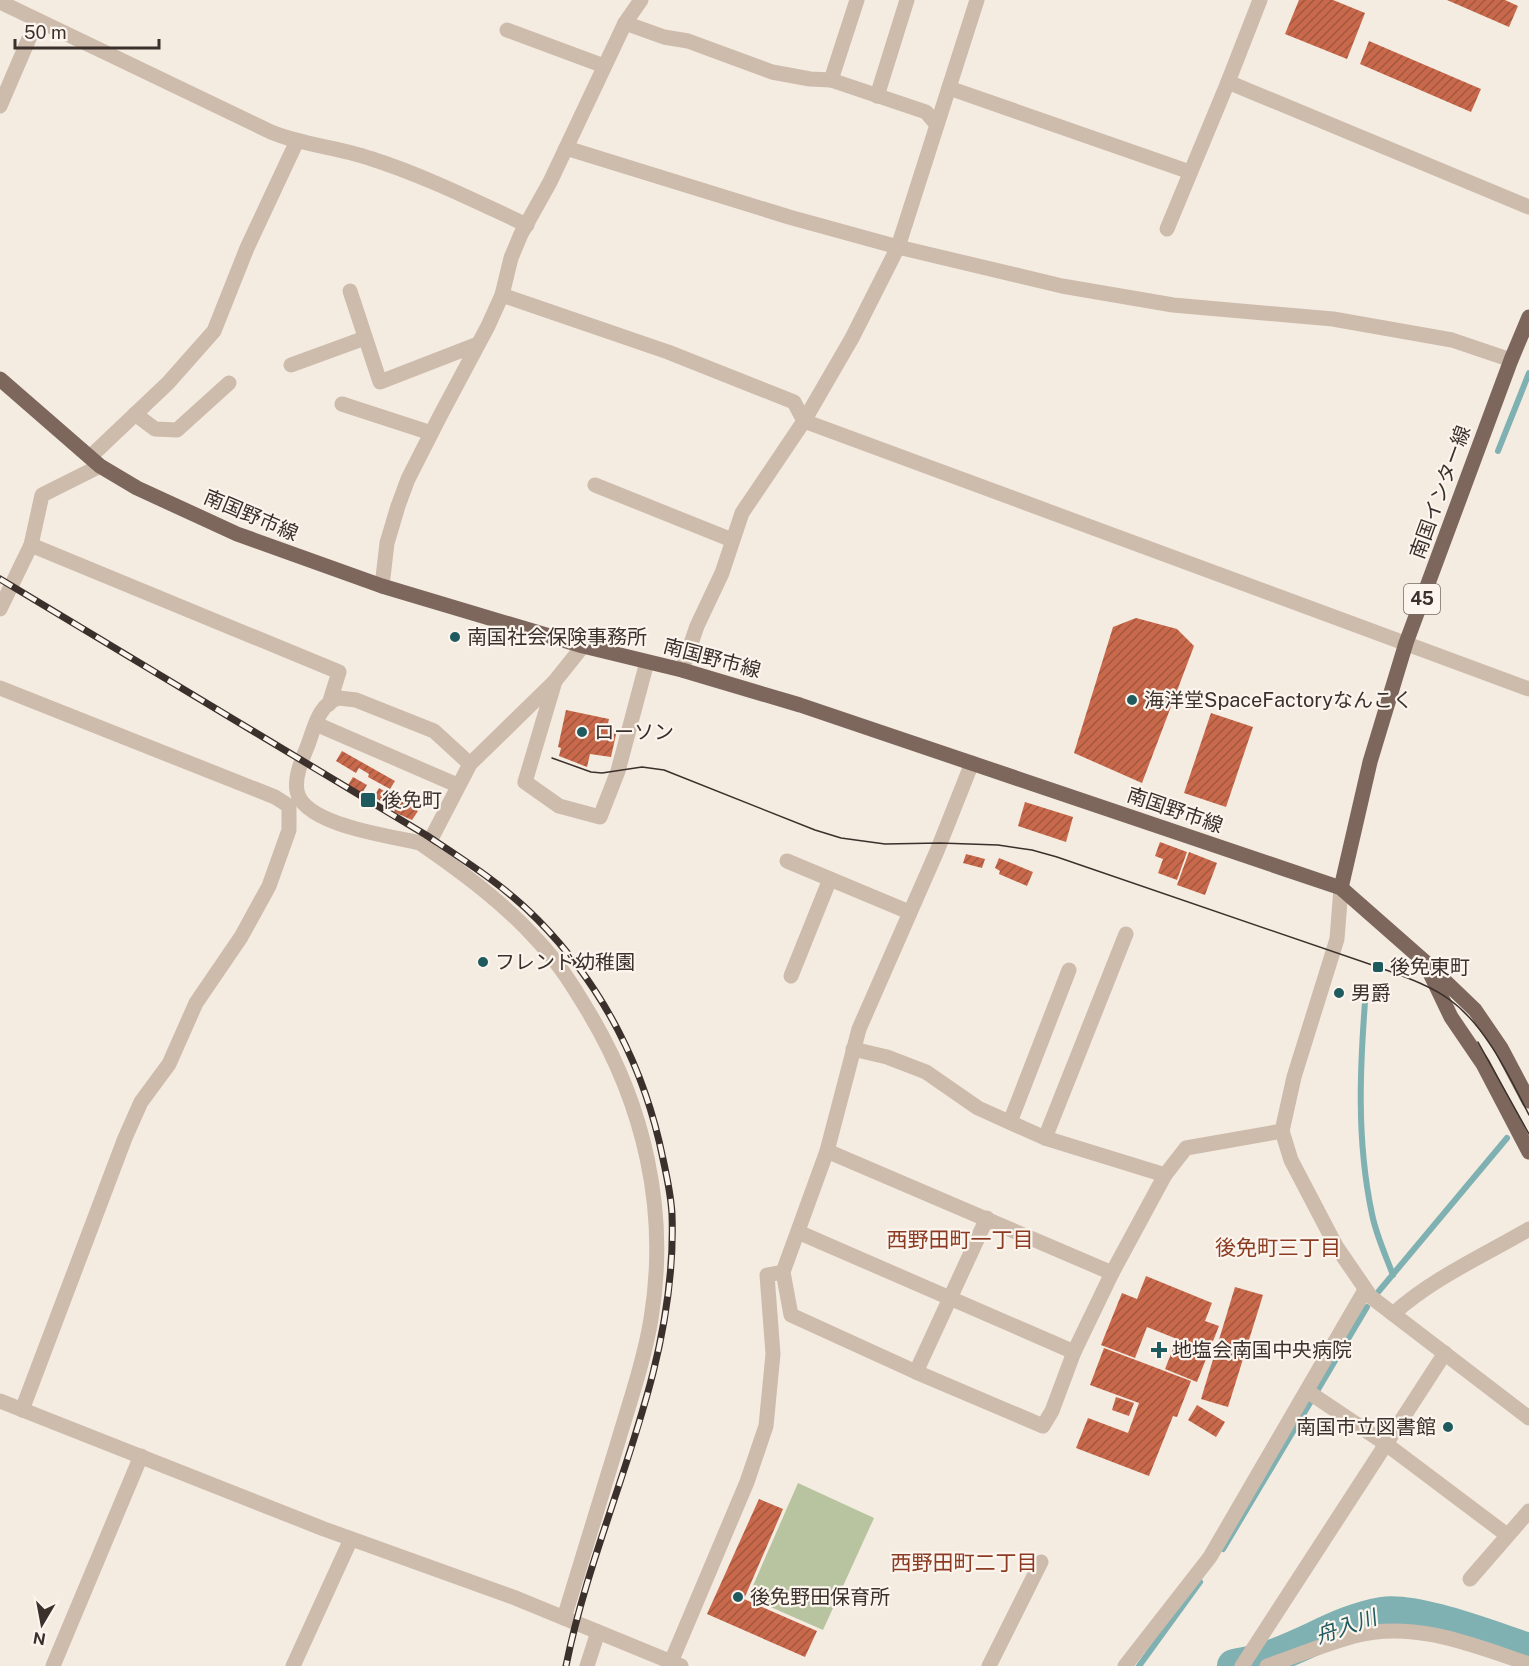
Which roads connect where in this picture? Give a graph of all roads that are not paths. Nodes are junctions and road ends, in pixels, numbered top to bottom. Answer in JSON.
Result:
{"nodes":[{"id":1,"x":642,"y":0,"type":"edge"},
{"id":2,"x":857,"y":0,"type":"edge"},
{"id":3,"x":907,"y":0,"type":"edge"},
{"id":4,"x":977,"y":0,"type":"edge"},
{"id":5,"x":1260,"y":0,"type":"edge"},
{"id":6,"x":0,"y":2,"type":"edge"},
{"id":7,"x":37,"y":20,"type":"junction"},
{"id":8,"x":625,"y":22,"type":"junction"},
{"id":9,"x":507,"y":30,"type":"dead end"},
{"id":10,"x":604,"y":66,"type":"junction"},
{"id":11,"x":831,"y":80,"type":"junction"},
{"id":12,"x":1228,"y":82,"type":"junction"},
{"id":13,"x":949,"y":88,"type":"junction"},
{"id":14,"x":877,"y":96,"type":"junction"},
{"id":15,"x":0,"y":106,"type":"edge"},
{"id":16,"x":938,"y":124,"type":"junction"},
{"id":17,"x":297,"y":141,"type":"junction"},
{"id":18,"x":566,"y":148,"type":"junction"},
{"id":19,"x":1191,"y":172,"type":"junction"},
{"id":20,"x":1529,"y":207,"type":"edge"},
{"id":21,"x":526,"y":225,"type":"junction"},
{"id":22,"x":1167,"y":229,"type":"dead end"},
{"id":23,"x":898,"y":247,"type":"junction"},
{"id":24,"x":350,"y":291,"type":"dead end"},
{"id":25,"x":502,"y":295,"type":"junction"},
{"id":26,"x":1529,"y":317,"type":"edge"},
{"id":27,"x":365,"y":338,"type":"junction"},
{"id":28,"x":478,"y":344,"type":"junction"},
{"id":29,"x":1511,"y":360,"type":"junction"},
{"id":30,"x":291,"y":365,"type":"dead end"},
{"id":31,"x":0,"y":379,"type":"edge"},
{"id":32,"x":229,"y":383,"type":"dead end"},
{"id":33,"x":342,"y":404,"type":"dead end"},
{"id":34,"x":135,"y":414,"type":"junction"},
{"id":35,"x":804,"y":421,"type":"junction"},
{"id":36,"x":431,"y":434,"type":"junction"},
{"id":37,"x":95,"y":461,"type":"junction"},
{"id":38,"x":595,"y":485,"type":"dead end"},
{"id":39,"x":732,"y":540,"type":"junction"},
{"id":40,"x":31,"y":545,"type":"junction"},
{"id":41,"x":382,"y":586,"type":"junction"},
{"id":42,"x":0,"y":609,"type":"edge"},
{"id":43,"x":1406,"y":643,"type":"junction"},
{"id":44,"x":583,"y":646,"type":"junction"},
{"id":45,"x":647,"y":662,"type":"junction"},
{"id":46,"x":682,"y":670,"type":"junction"},
{"id":47,"x":555,"y":681,"type":"junction"},
{"id":48,"x":0,"y":688,"type":"edge"},
{"id":49,"x":1529,"y":689,"type":"edge"},
{"id":50,"x":328,"y":704,"type":"junction"},
{"id":51,"x":316,"y":724,"type":"junction"},
{"id":52,"x":972,"y":763,"type":"junction"},
{"id":53,"x":464,"y":775,"type":"junction"},
{"id":54,"x":295,"y":803,"type":"junction"},
{"id":55,"x":420,"y":843,"type":"junction"},
{"id":56,"x":787,"y":861,"type":"dead end"},
{"id":57,"x":830,"y":879,"type":"junction"},
{"id":58,"x":1341,"y":888,"type":"junction"},
{"id":59,"x":909,"y":912,"type":"junction"},
{"id":60,"x":1126,"y":934,"type":"dead end"},
{"id":61,"x":1425,"y":961,"type":"junction"},
{"id":62,"x":1069,"y":970,"type":"dead end"},
{"id":63,"x":791,"y":976,"type":"dead end"},
{"id":64,"x":853,"y":1049,"type":"junction"},
{"id":65,"x":1529,"y":1101,"type":"edge"},
{"id":66,"x":1010,"y":1122,"type":"junction"},
{"id":67,"x":1282,"y":1131,"type":"junction"},
{"id":68,"x":1045,"y":1138,"type":"junction"},
{"id":69,"x":826,"y":1151,"type":"junction"},
{"id":70,"x":1529,"y":1152,"type":"edge"},
{"id":71,"x":1165,"y":1175,"type":"junction"},
{"id":72,"x":987,"y":1218,"type":"junction"},
{"id":73,"x":1529,"y":1229,"type":"edge"},
{"id":74,"x":798,"y":1232,"type":"junction"},
{"id":75,"x":783,"y":1272,"type":"junction"},
{"id":76,"x":1112,"y":1273,"type":"junction"},
{"id":77,"x":1365,"y":1290,"type":"junction"},
{"id":78,"x":951,"y":1297,"type":"junction"},
{"id":79,"x":1393,"y":1314,"type":"junction"},
{"id":80,"x":1074,"y":1352,"type":"junction"},
{"id":81,"x":1445,"y":1353,"type":"junction"},
{"id":82,"x":916,"y":1372,"type":"junction"},
{"id":83,"x":1307,"y":1391,"type":"junction"},
{"id":84,"x":0,"y":1401,"type":"edge"},
{"id":85,"x":22,"y":1410,"type":"junction"},
{"id":86,"x":1529,"y":1418,"type":"edge"},
{"id":87,"x":1386,"y":1444,"type":"junction"},
{"id":88,"x":141,"y":1456,"type":"junction"},
{"id":89,"x":1529,"y":1511,"type":"edge"},
{"id":90,"x":1507,"y":1535,"type":"junction"},
{"id":91,"x":351,"y":1539,"type":"junction"},
{"id":92,"x":1041,"y":1562,"type":"dead end"},
{"id":93,"x":1470,"y":1579,"type":"dead end"},
{"id":94,"x":564,"y":1618,"type":"junction"},
{"id":95,"x":598,"y":1632,"type":"junction"},
{"id":96,"x":676,"y":1664,"type":"edge"},
{"id":97,"x":1529,"y":1664,"type":"edge"},
{"id":98,"x":53,"y":1666,"type":"edge"},
{"id":99,"x":293,"y":1666,"type":"edge"},
{"id":100,"x":587,"y":1666,"type":"edge"},
{"id":101,"x":989,"y":1666,"type":"edge"},
{"id":102,"x":1125,"y":1666,"type":"edge"},
{"id":103,"x":1242,"y":1666,"type":"edge"},
{"id":104,"x":1267,"y":1666,"type":"edge"}],
"edges":[{"from":1,"to":8,"type":"street"},
{"from":2,"to":11,"type":"street"},
{"from":3,"to":14,"type":"street"},
{"from":4,"to":13,"type":"street"},
{"from":5,"to":12,"type":"street"},
{"from":6,"to":7,"type":"street"},
{"from":7,"to":15,"type":"street"},
{"from":7,"to":17,"type":"street"},
{"from":8,"to":10,"type":"street"},
{"from":8,"to":11,"type":"street"},
{"from":9,"to":10,"type":"street"},
{"from":10,"to":18,"type":"street"},
{"from":11,"to":14,"type":"street"},
{"from":12,"to":19,"type":"street"},
{"from":12,"to":20,"type":"street"},
{"from":13,"to":16,"type":"street"},
{"from":13,"to":19,"type":"street"},
{"from":14,"to":16,"type":"street"},
{"from":16,"to":23,"type":"street"},
{"from":17,"to":21,"type":"street"},
{"from":17,"to":34,"type":"street"},
{"from":18,"to":21,"type":"street"},
{"from":18,"to":23,"type":"street"},
{"from":19,"to":22,"type":"street"},
{"from":21,"to":25,"type":"street"},
{"from":23,"to":29,"type":"street"},
{"from":23,"to":35,"type":"street"},
{"from":24,"to":27,"type":"street"},
{"from":25,"to":28,"type":"street"},
{"from":25,"to":35,"type":"street"},
{"from":26,"to":29,"type":"main road","name":"南国インター線","number":"45"},
{"from":27,"to":28,"type":"street"},
{"from":27,"to":30,"type":"street"},
{"from":28,"to":36,"type":"street"},
{"from":29,"to":43,"type":"main road","name":"南国インター線","number":"45"},
{"from":31,"to":37,"type":"main road","name":"南国野市線"},
{"from":32,"to":34,"type":"street"},
{"from":33,"to":36,"type":"street"},
{"from":34,"to":37,"type":"street"},
{"from":35,"to":39,"type":"street"},
{"from":35,"to":43,"type":"street"},
{"from":36,"to":41,"type":"street"},
{"from":37,"to":40,"type":"street"},
{"from":37,"to":41,"type":"main road","name":"南国野市線"},
{"from":38,"to":39,"type":"street"},
{"from":39,"to":46,"type":"street"},
{"from":40,"to":42,"type":"street"},
{"from":40,"to":50,"type":"street"},
{"from":41,"to":44,"type":"main road","name":"南国野市線"},
{"from":43,"to":49,"type":"street"},
{"from":43,"to":58,"type":"main road","name":"南国インター線","number":"45"},
{"from":44,"to":45,"type":"main road","name":"南国野市線"},
{"from":44,"to":47,"type":"street"},
{"from":45,"to":46,"type":"main road","name":"南国野市線"},
{"from":45,"to":47,"type":"street"},
{"from":46,"to":52,"type":"main road","name":"南国野市線"},
{"from":47,"to":53,"type":"street"},
{"from":48,"to":54,"type":"street"},
{"from":50,"to":51,"type":"street"},
{"from":50,"to":53,"type":"street"},
{"from":51,"to":53,"type":"street"},
{"from":51,"to":54,"type":"street"},
{"from":52,"to":58,"type":"main road","name":"南国野市線"},
{"from":52,"to":59,"type":"street"},
{"from":53,"to":55,"type":"street"},
{"from":54,"to":55,"type":"street"},
{"from":54,"to":85,"type":"street"},
{"from":55,"to":94,"type":"street"},
{"from":56,"to":57,"type":"street"},
{"from":57,"to":59,"type":"street"},
{"from":57,"to":63,"type":"street"},
{"from":58,"to":61,"type":"main road"},
{"from":58,"to":67,"type":"street"},
{"from":59,"to":64,"type":"street"},
{"from":60,"to":68,"type":"street"},
{"from":61,"to":65,"type":"main road"},
{"from":61,"to":70,"type":"main road"},
{"from":62,"to":66,"type":"street"},
{"from":64,"to":66,"type":"street"},
{"from":64,"to":69,"type":"street"},
{"from":66,"to":68,"type":"street"},
{"from":67,"to":71,"type":"street"},
{"from":67,"to":77,"type":"street"},
{"from":68,"to":71,"type":"street"},
{"from":69,"to":72,"type":"street"},
{"from":69,"to":74,"type":"street"},
{"from":71,"to":76,"type":"street"},
{"from":72,"to":76,"type":"street"},
{"from":72,"to":78,"type":"street"},
{"from":73,"to":79,"type":"street"},
{"from":74,"to":75,"type":"street"},
{"from":74,"to":78,"type":"street"},
{"from":75,"to":82,"type":"street"},
{"from":75,"to":96,"type":"street"},
{"from":76,"to":80,"type":"street"},
{"from":77,"to":79,"type":"street"},
{"from":77,"to":83,"type":"street"},
{"from":78,"to":80,"type":"street"},
{"from":78,"to":82,"type":"street"},
{"from":79,"to":81,"type":"street"},
{"from":80,"to":82,"type":"street"},
{"from":81,"to":86,"type":"street"},
{"from":81,"to":87,"type":"street"},
{"from":83,"to":87,"type":"street"},
{"from":83,"to":102,"type":"street"},
{"from":84,"to":85,"type":"street"},
{"from":85,"to":88,"type":"street"},
{"from":87,"to":90,"type":"street"},
{"from":87,"to":103,"type":"street"},
{"from":88,"to":91,"type":"street"},
{"from":88,"to":98,"type":"street"},
{"from":89,"to":90,"type":"street"},
{"from":90,"to":93,"type":"street"},
{"from":91,"to":94,"type":"street"},
{"from":91,"to":99,"type":"street"},
{"from":92,"to":101,"type":"street"},
{"from":94,"to":95,"type":"street"},
{"from":95,"to":96,"type":"street"},
{"from":95,"to":100,"type":"street"},
{"from":97,"to":104,"type":"street"}]}
